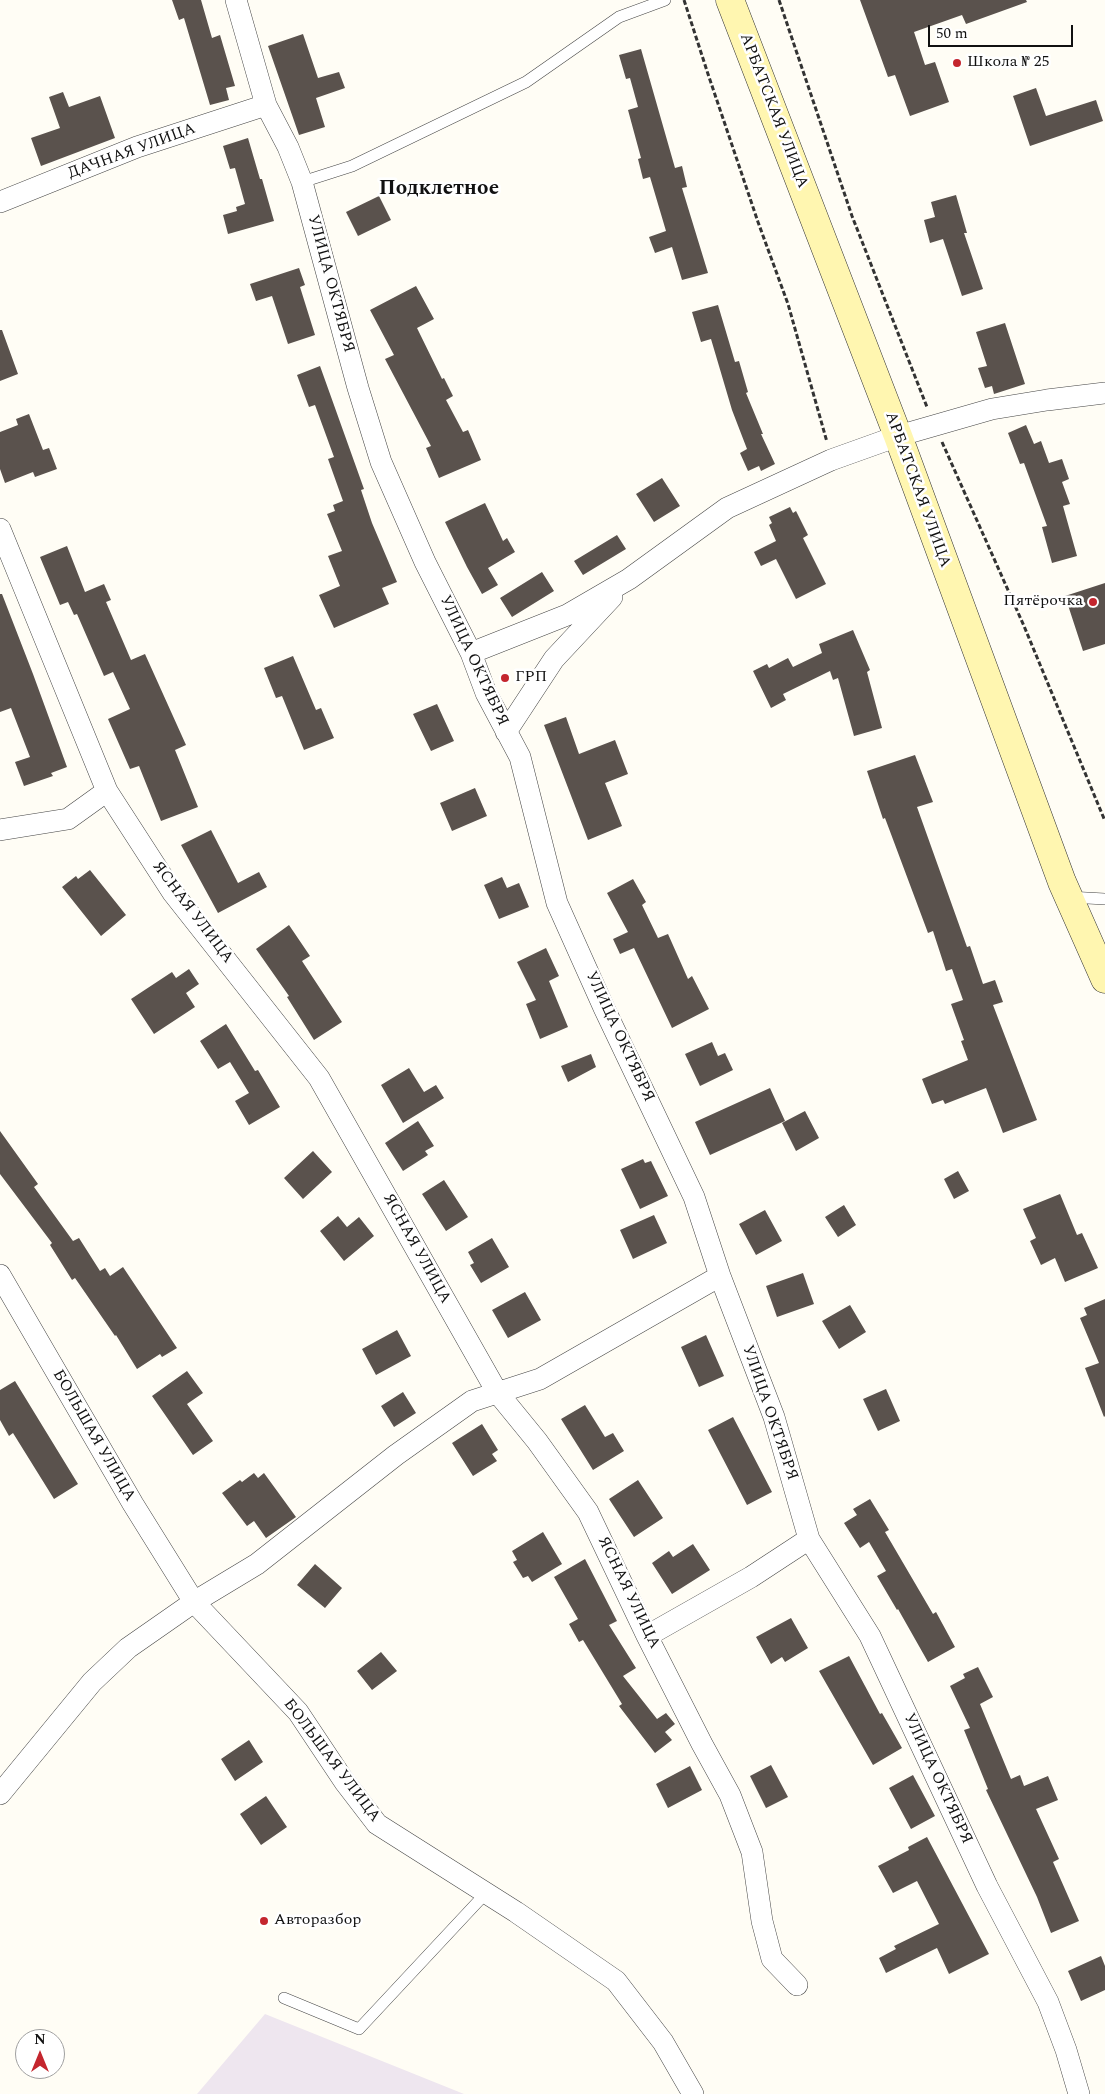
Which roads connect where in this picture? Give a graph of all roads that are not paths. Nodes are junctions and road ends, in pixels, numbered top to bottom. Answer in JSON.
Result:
{"nodes":[{"id":1,"x":236,"y":0,"type":"edge"},
{"id":2,"x":664,"y":0,"type":"edge"},
{"id":3,"x":730,"y":0,"type":"edge"},
{"id":4,"x":266,"y":105,"type":"junction"},
{"id":5,"x":302,"y":182,"type":"junction"},
{"id":6,"x":0,"y":202,"type":"edge"},
{"id":7,"x":1105,"y":393,"type":"edge"},
{"id":8,"x":898,"y":436,"type":"junction"},
{"id":9,"x":0,"y":529,"type":"edge"},
{"id":10,"x":629,"y":579,"type":"junction"},
{"id":11,"x":471,"y":653,"type":"junction"},
{"id":12,"x":506,"y":732,"type":"junction"},
{"id":13,"x":107,"y":791,"type":"junction"},
{"id":14,"x":0,"y":830,"type":"edge"},
{"id":15,"x":1069,"y":897,"type":"junction"},
{"id":16,"x":1105,"y":899,"type":"edge"},
{"id":17,"x":1105,"y":979,"type":"edge"},
{"id":18,"x":0,"y":1275,"type":"edge"},
{"id":19,"x":720,"y":1276,"type":"junction"},
{"id":20,"x":497,"y":1392,"type":"junction"},
{"id":21,"x":809,"y":1539,"type":"junction"},
{"id":22,"x":194,"y":1602,"type":"junction"},
{"id":23,"x":647,"y":1636,"type":"junction"},
{"id":24,"x":0,"y":1794,"type":"edge"},
{"id":25,"x":486,"y":1893,"type":"junction"},
{"id":26,"x":796,"y":1985,"type":"dead end"},
{"id":27,"x":284,"y":1998,"type":"dead end"},
{"id":28,"x":692,"y":2094,"type":"edge"},
{"id":29,"x":1078,"y":2094,"type":"edge"}],
"edges":[{"from":1,"to":4,"type":"street","name":"УЛИЦА ОКТЯБРЯ"},
{"from":2,"to":5,"type":"lane"},
{"from":3,"to":8,"type":"main road","name":"АРБАТСКАЯ УЛИЦА"},
{"from":4,"to":5,"type":"street","name":"УЛИЦА ОКТЯБРЯ"},
{"from":4,"to":6,"type":"street","name":"ДАЧНАЯ УЛИЦА"},
{"from":5,"to":11,"type":"street","name":"УЛИЦА ОКТЯБРЯ"},
{"from":7,"to":8,"type":"street"},
{"from":8,"to":10,"type":"street"},
{"from":8,"to":15,"type":"main road","name":"АРБАТСКАЯ УЛИЦА"},
{"from":9,"to":13,"type":"street","name":"ЯСНАЯ УЛИЦА"},
{"from":10,"to":11,"type":"street"},
{"from":10,"to":12,"type":"street"},
{"from":11,"to":12,"type":"street","name":"УЛИЦА ОКТЯБРЯ"},
{"from":12,"to":19,"type":"street","name":"УЛИЦА ОКТЯБРЯ"},
{"from":13,"to":14,"type":"street"},
{"from":13,"to":20,"type":"street","name":"ЯСНАЯ УЛИЦА"},
{"from":15,"to":16,"type":"lane"},
{"from":15,"to":17,"type":"main road","name":"АРБАТСКАЯ УЛИЦА"},
{"from":18,"to":22,"type":"street","name":"БОЛЬШАЯ УЛИЦА"},
{"from":19,"to":20,"type":"street"},
{"from":19,"to":21,"type":"street","name":"УЛИЦА ОКТЯБРЯ"},
{"from":20,"to":22,"type":"street"},
{"from":20,"to":23,"type":"street","name":"ЯСНАЯ УЛИЦА"},
{"from":21,"to":23,"type":"street"},
{"from":21,"to":29,"type":"street","name":"УЛИЦА ОКТЯБРЯ"},
{"from":22,"to":24,"type":"street"},
{"from":22,"to":25,"type":"street","name":"БОЛЬШАЯ УЛИЦА"},
{"from":23,"to":26,"type":"street","name":"ЯСНАЯ УЛИЦА"},
{"from":25,"to":27,"type":"lane"},
{"from":25,"to":28,"type":"street","name":"БОЛЬШАЯ УЛИЦА"}]}
